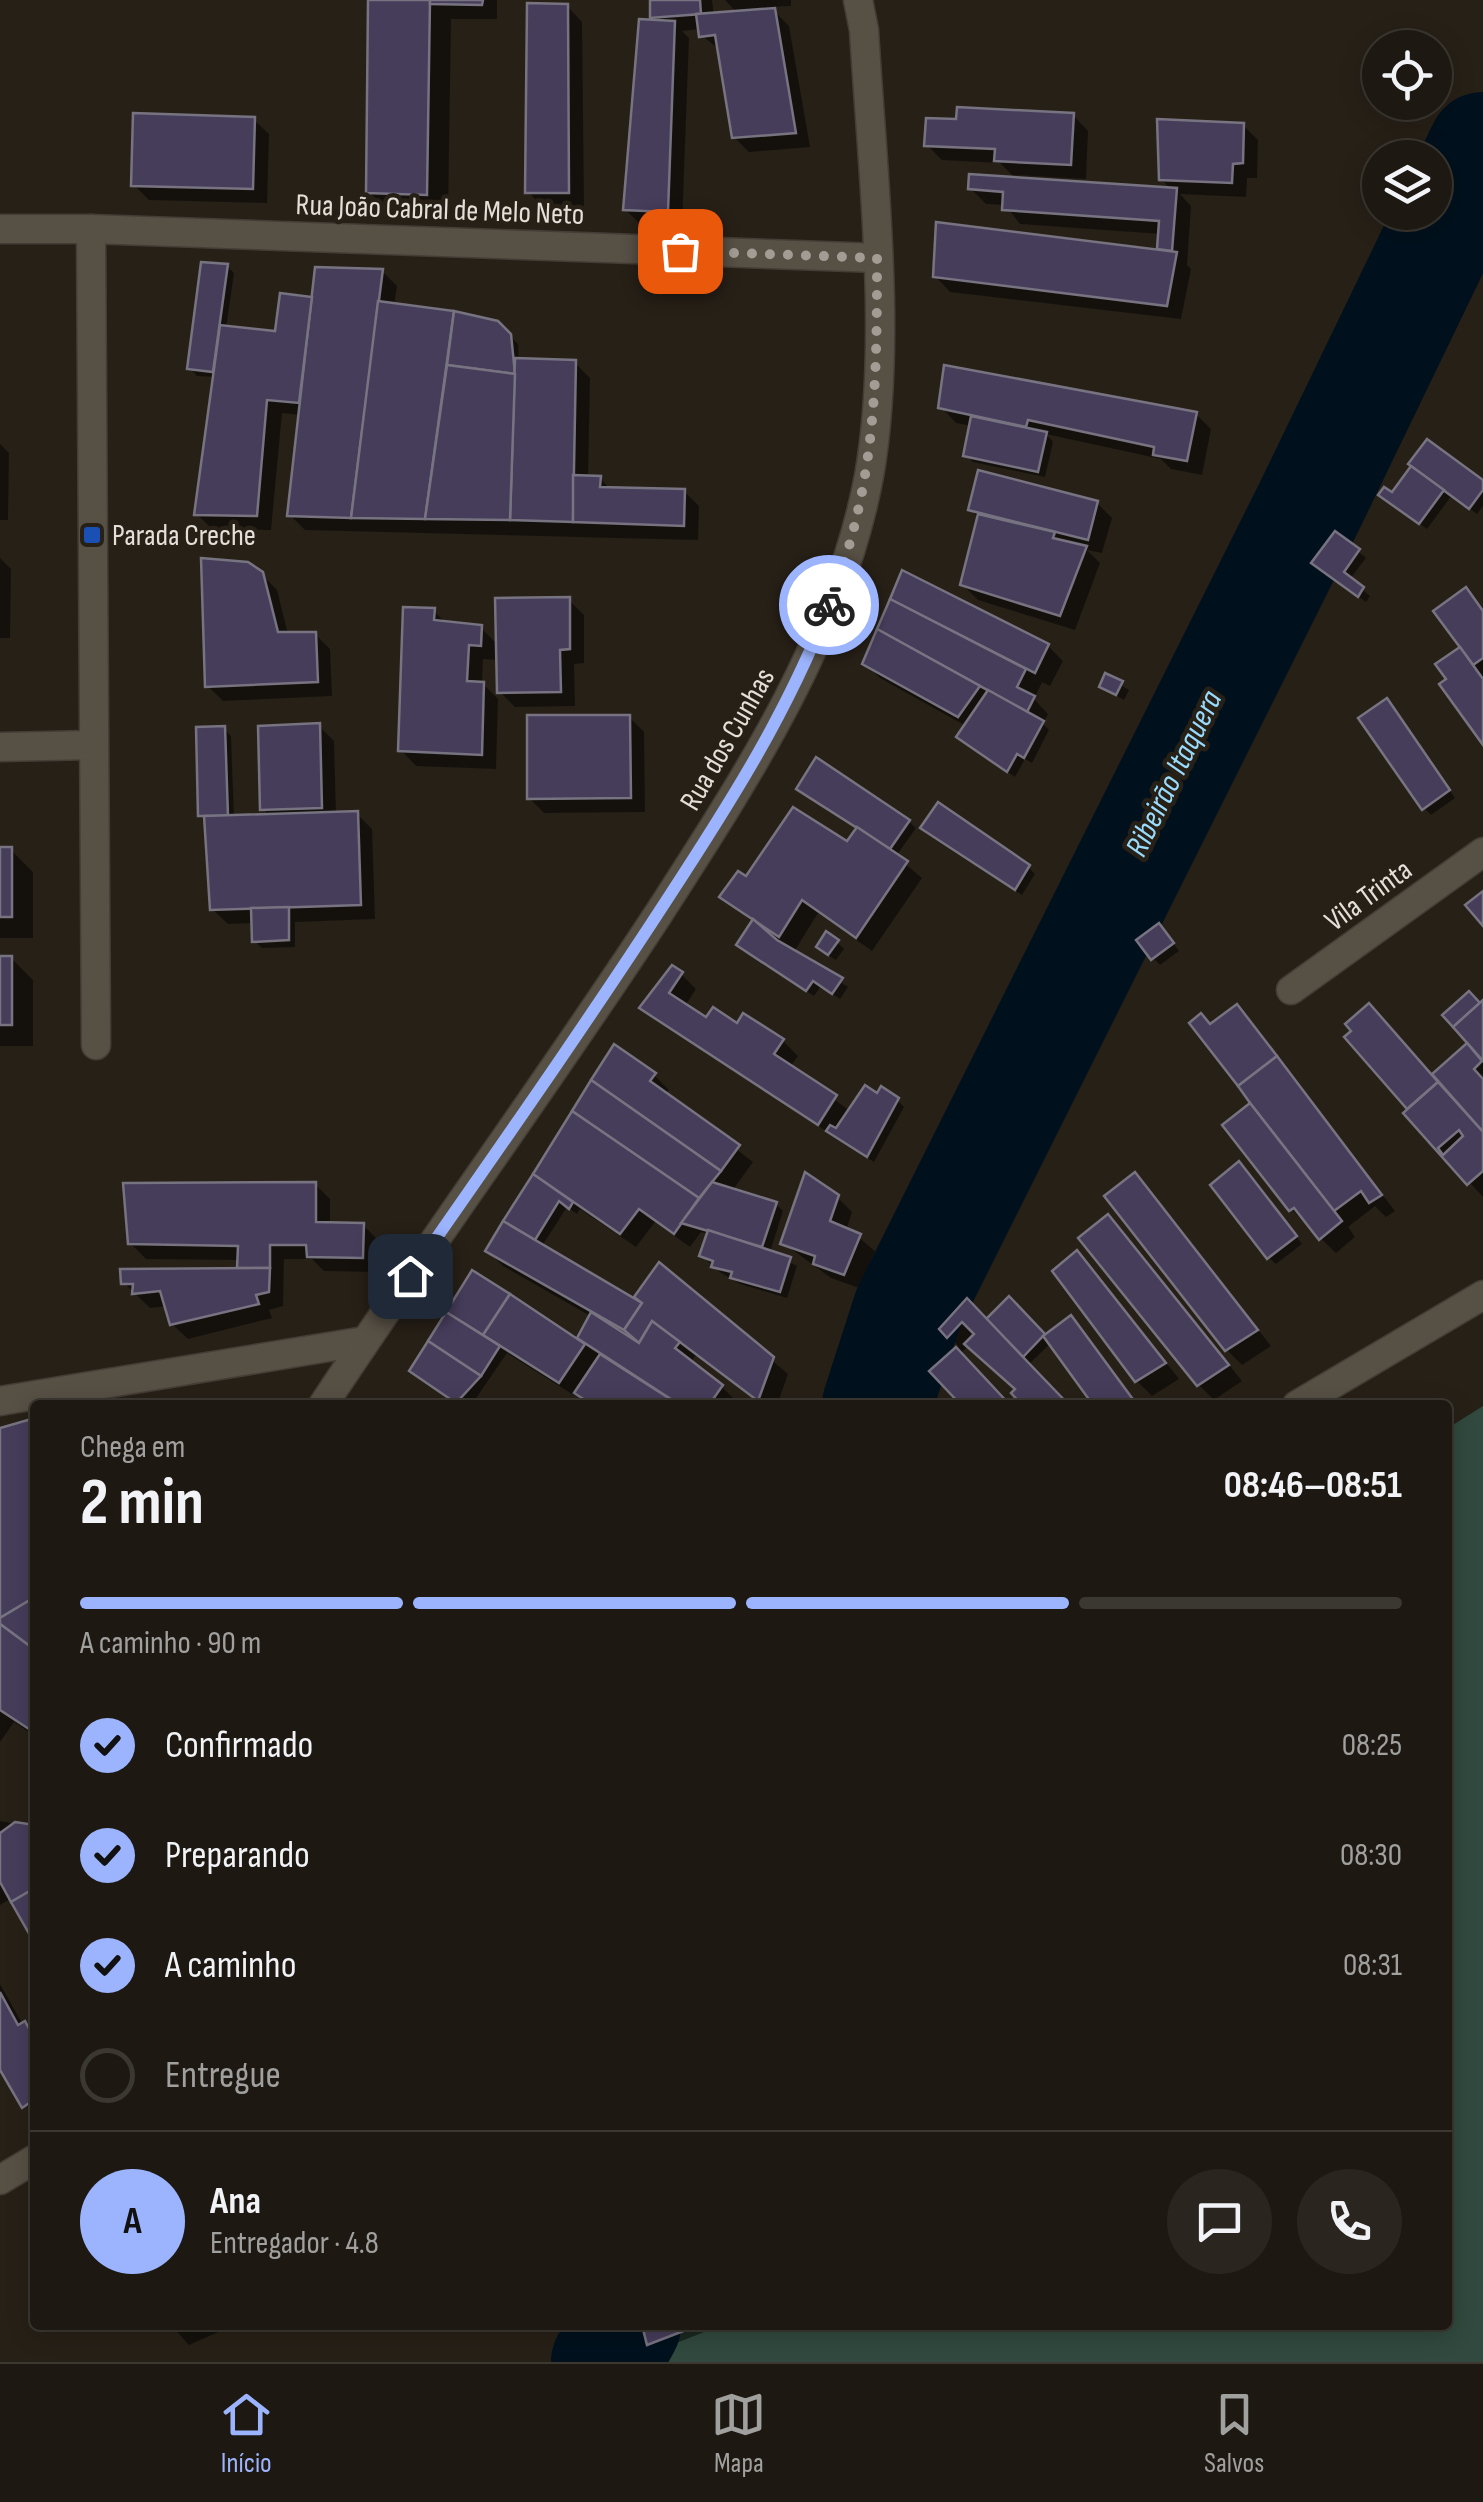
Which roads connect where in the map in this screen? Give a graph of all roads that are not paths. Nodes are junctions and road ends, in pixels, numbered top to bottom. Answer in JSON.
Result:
{"nodes":[{"id":1,"x":858,"y":0,"type":"edge"},
{"id":2,"x":92,"y":228,"type":"junction"},
{"id":3,"x":0,"y":229,"type":"edge"},
{"id":4,"x":877,"y":258,"type":"junction"},
{"id":5,"x":92,"y":746,"type":"junction"},
{"id":6,"x":0,"y":747,"type":"edge"},
{"id":7,"x":1483,"y":852,"type":"edge"},
{"id":8,"x":1291,"y":990,"type":"dead end"},
{"id":9,"x":96,"y":1045,"type":"dead end"},
{"id":10,"x":1483,"y":1295,"type":"edge"},
{"id":11,"x":365,"y":1342,"type":"junction"},
{"id":12,"x":326,"y":1400,"type":"edge"},
{"id":13,"x":1305,"y":1400,"type":"edge"},
{"id":14,"x":0,"y":1401,"type":"edge"},
{"id":15,"x":30,"y":2162,"type":"edge"},
{"id":16,"x":0,"y":2180,"type":"edge"}],
"edges":[{"from":1,"to":4,"type":"street","name":"Rua dos Cunhas"},
{"from":2,"to":3,"type":"street","name":"Rua João Cabral de Melo Neto"},
{"from":2,"to":4,"type":"street","name":"Rua João Cabral de Melo Neto"},
{"from":2,"to":5,"type":"street"},
{"from":4,"to":11,"type":"street","name":"Rua dos Cunhas"},
{"from":5,"to":6,"type":"street"},
{"from":5,"to":9,"type":"street"},
{"from":7,"to":8,"type":"street","name":"Vila Trinta"},
{"from":10,"to":13,"type":"street"},
{"from":11,"to":12,"type":"street","name":"Rua dos Cunhas"},
{"from":11,"to":14,"type":"street"},
{"from":15,"to":16,"type":"street"}]}
